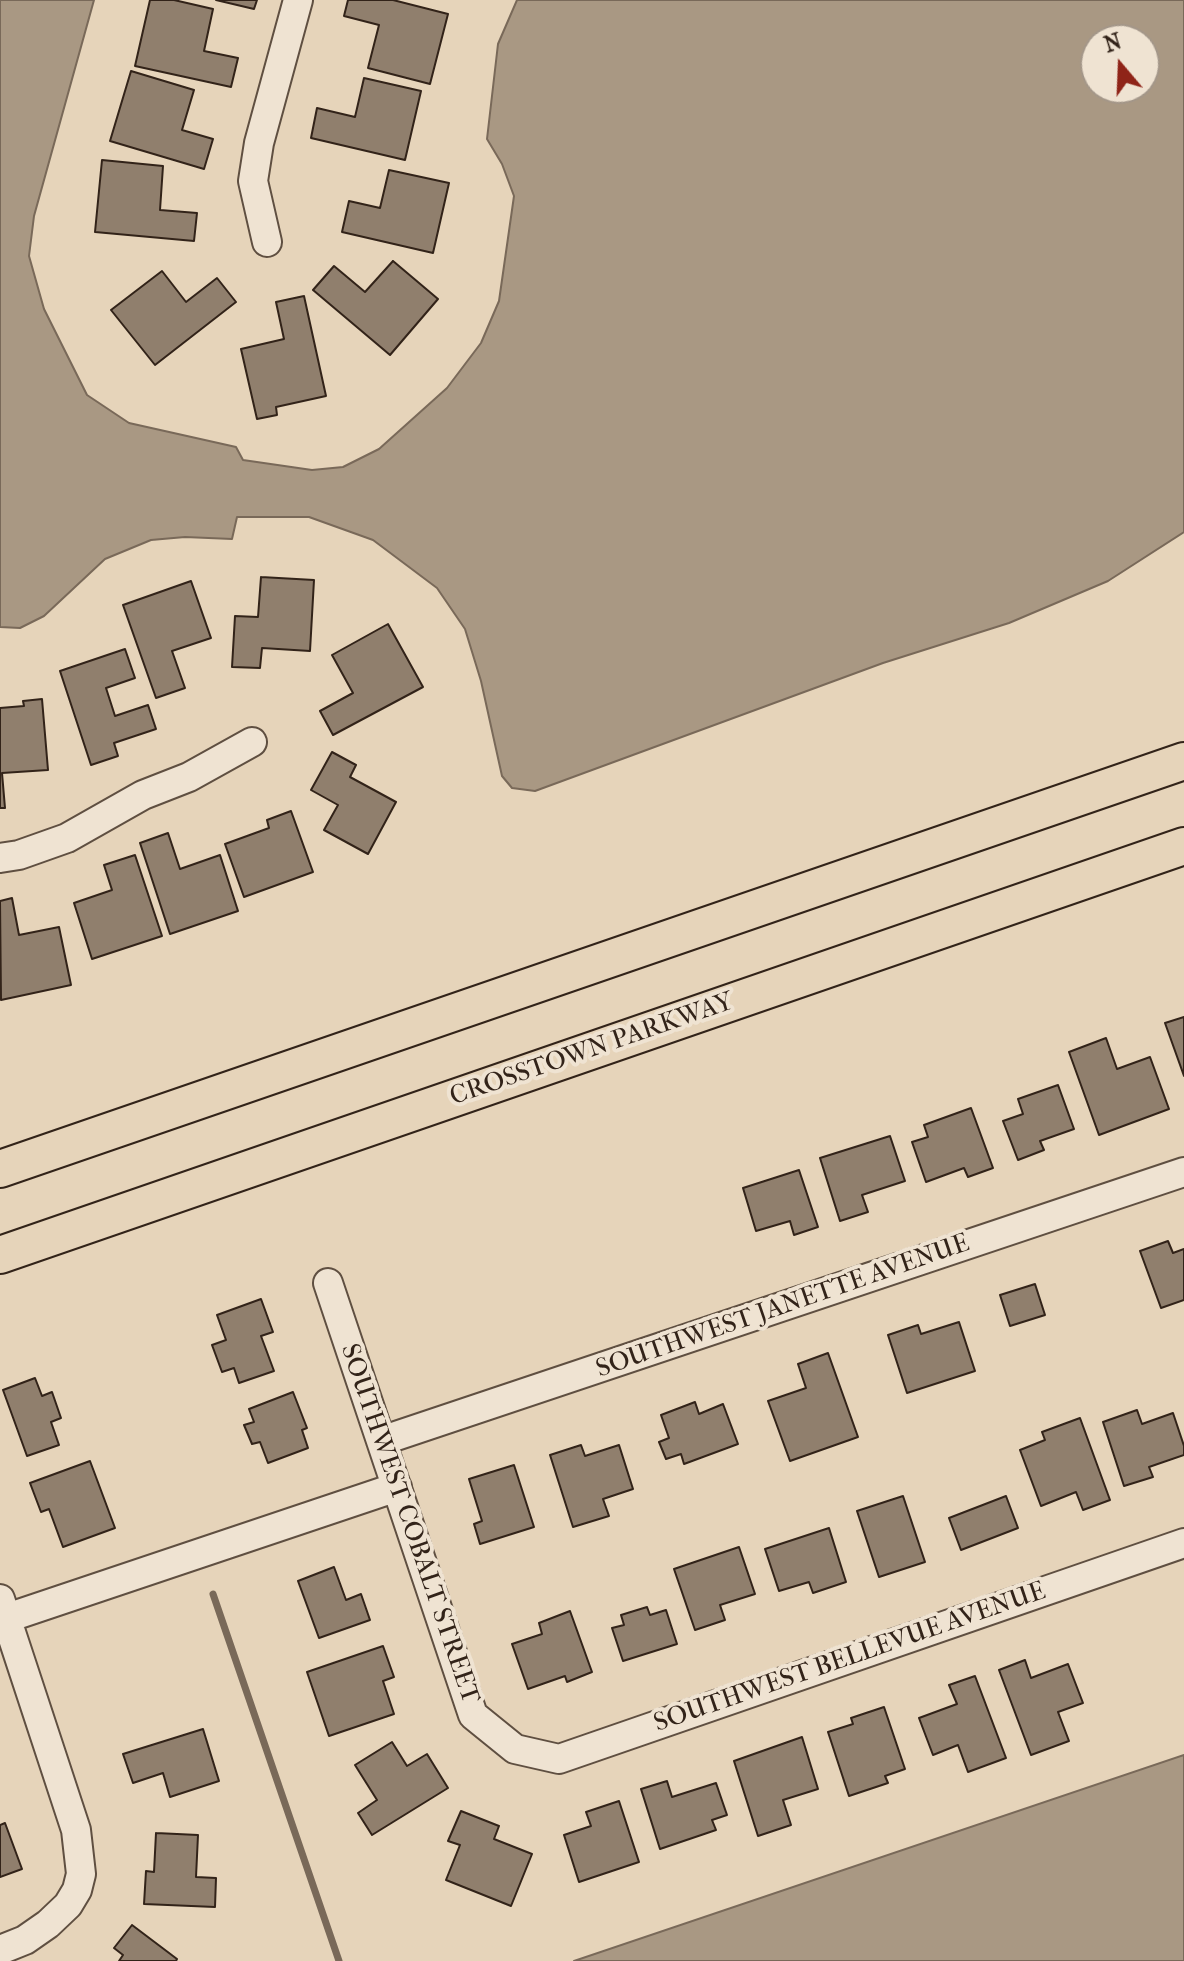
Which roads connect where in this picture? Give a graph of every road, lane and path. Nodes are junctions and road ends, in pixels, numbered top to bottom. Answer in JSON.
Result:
{"nodes":[{"id":1,"x":298,"y":0,"type":"edge"},
{"id":2,"x":267,"y":242,"type":"dead end"},
{"id":3,"x":252,"y":742,"type":"dead end"},
{"id":4,"x":1184,"y":761,"type":"edge"},
{"id":5,"x":1184,"y":846,"type":"edge"},
{"id":6,"x":0,"y":858,"type":"edge"},
{"id":7,"x":0,"y":1169,"type":"edge"},
{"id":8,"x":1184,"y":1172,"type":"edge"},
{"id":9,"x":0,"y":1255,"type":"edge"},
{"id":10,"x":328,"y":1283,"type":"dead end"},
{"id":11,"x":381,"y":1441,"type":"junction"},
{"id":12,"x":397,"y":1487,"type":"junction"},
{"id":13,"x":1184,"y":1543,"type":"edge"},
{"id":14,"x":4,"y":1608,"type":"edge"},
{"id":15,"x":515,"y":1749,"type":"joint"},
{"id":16,"x":0,"y":1950,"type":"edge"}],
"edges":[{"from":1,"to":2,"type":"street"},
{"from":3,"to":6,"type":"street"},
{"from":4,"to":7,"type":"main road"},
{"from":5,"to":9,"type":"main road","name":"CROSSTOWN PARKWAY"},
{"from":8,"to":11,"type":"street","name":"SOUTHWEST JANETTE AVENUE"},
{"from":10,"to":11,"type":"street","name":"SOUTHWEST COBALT STREET"},
{"from":11,"to":12,"type":"street","name":"SOUTHWEST COBALT STREET"},
{"from":12,"to":14,"type":"street"},
{"from":12,"to":15,"type":"street","name":"SOUTHWEST COBALT STREET"},
{"from":13,"to":15,"type":"street","name":"SOUTHWEST BELLEVUE AVENUE"},
{"from":14,"to":16,"type":"street"}]}
